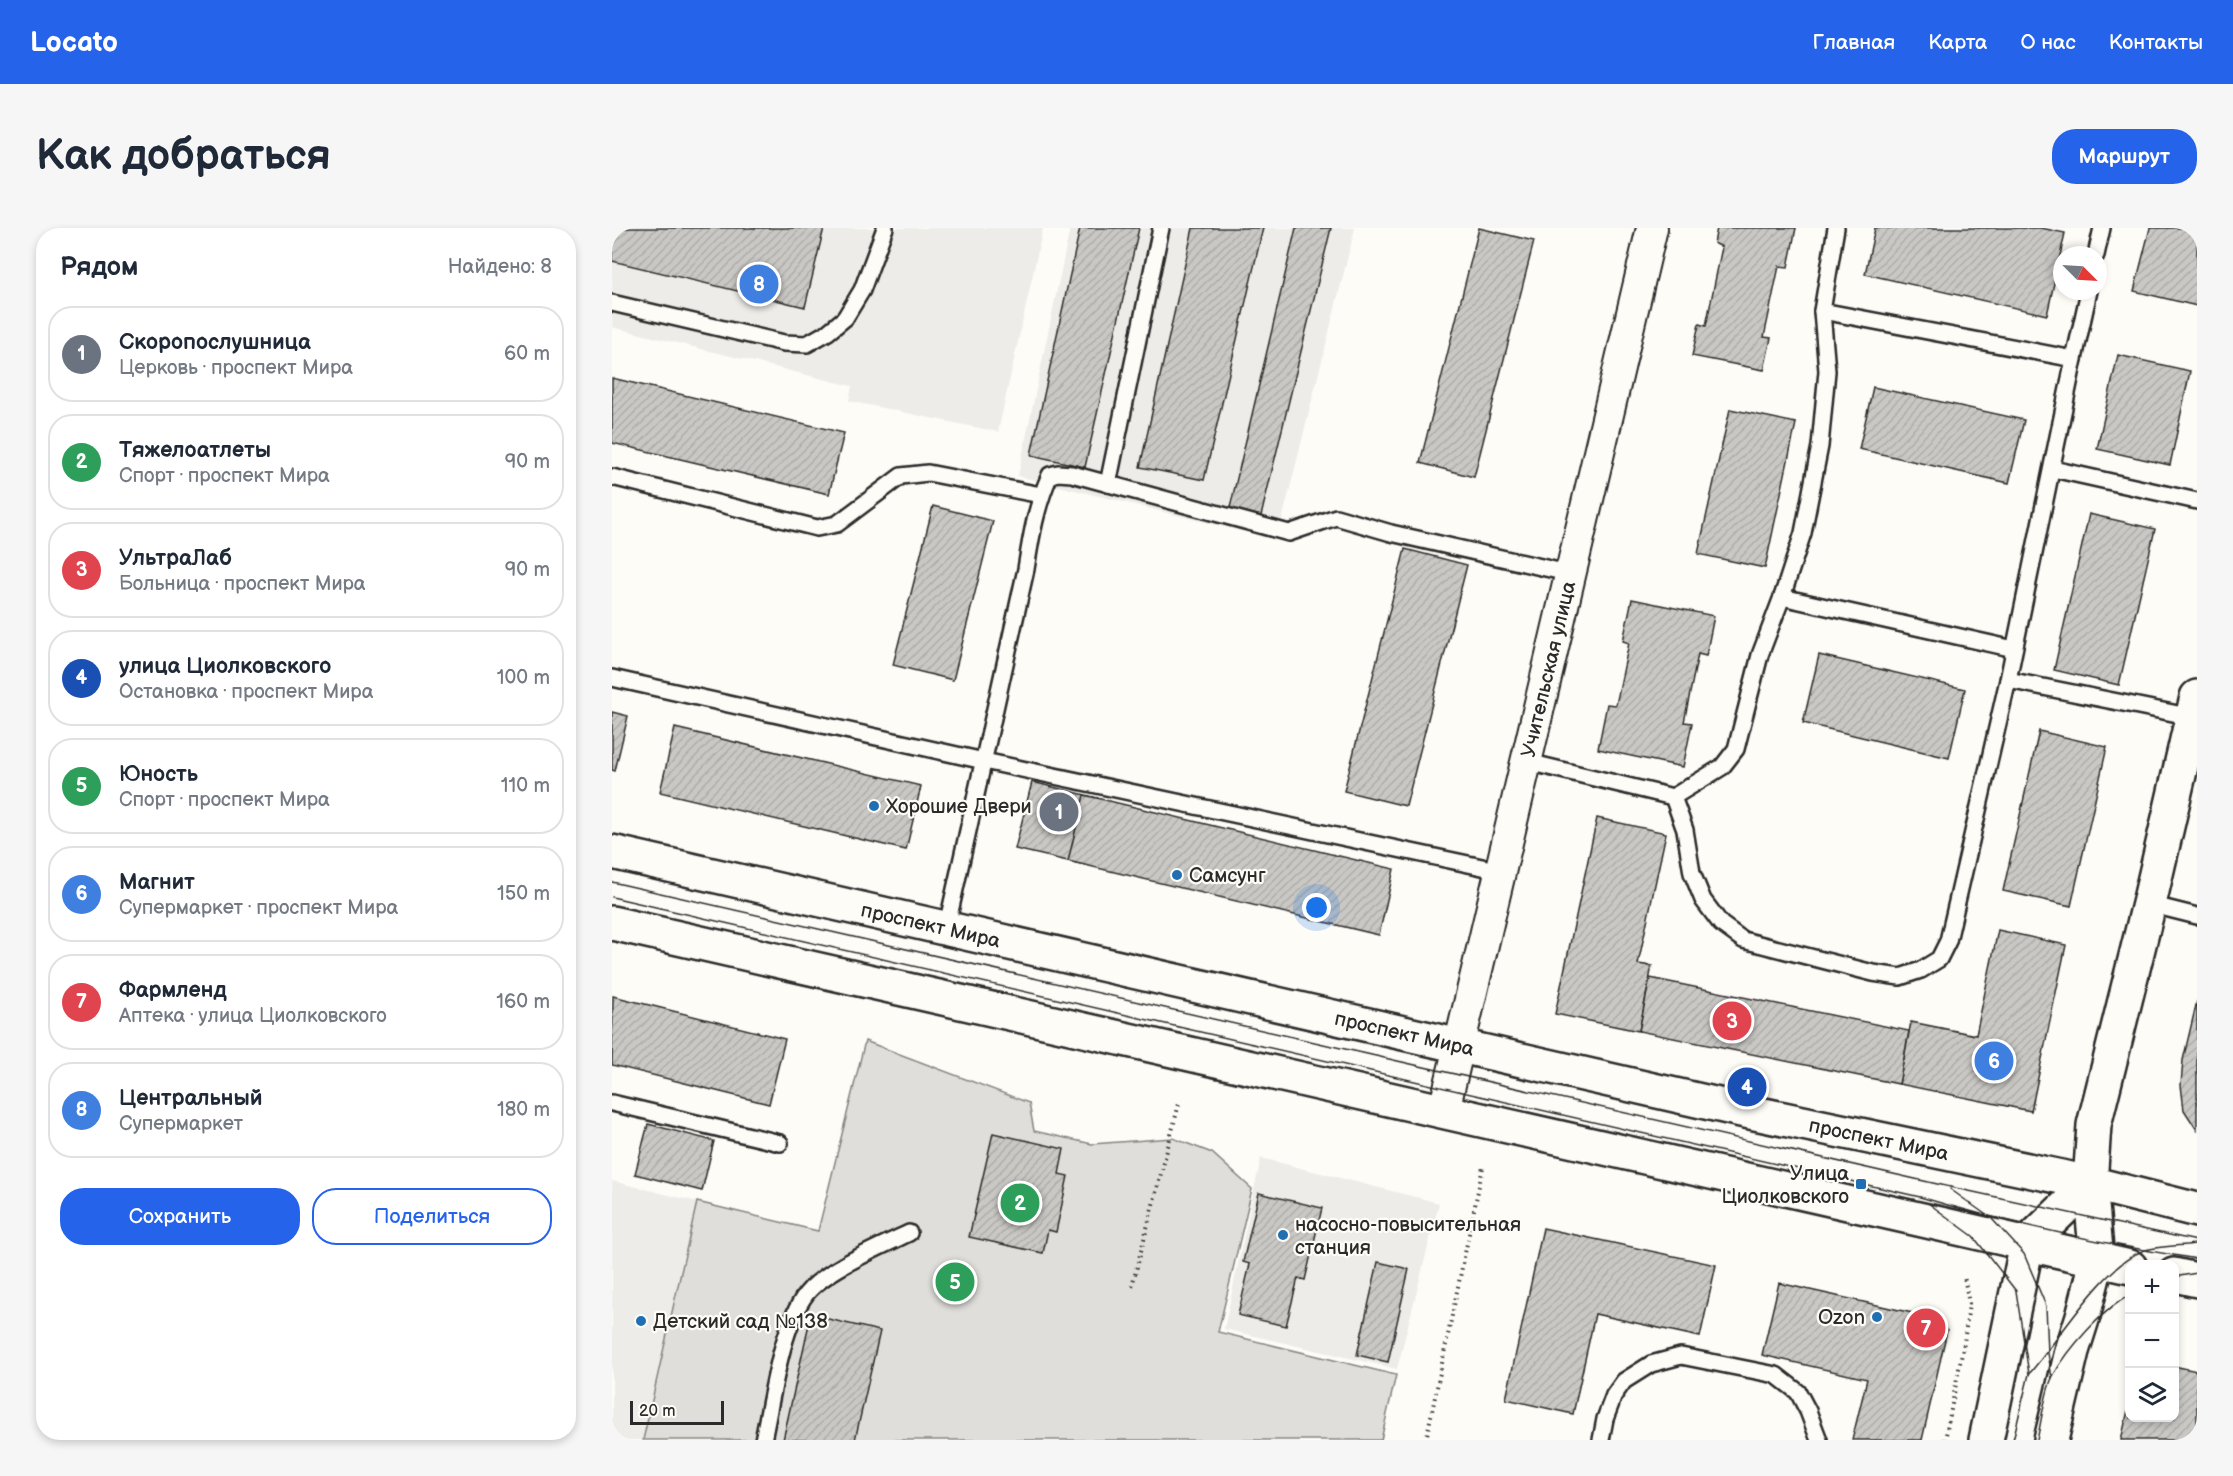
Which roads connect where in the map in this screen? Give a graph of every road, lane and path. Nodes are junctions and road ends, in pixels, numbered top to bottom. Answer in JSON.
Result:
{"nodes":[{"id":1,"x":885,"y":228,"type":"edge"},
{"id":2,"x":1161,"y":228,"type":"edge"},
{"id":3,"x":1653,"y":228,"type":"edge"},
{"id":4,"x":1836,"y":228,"type":"edge"},
{"id":5,"x":2102,"y":228,"type":"edge"},
{"id":6,"x":2098,"y":246,"type":"edge"},
{"id":7,"x":2087,"y":300,"type":"edge"},
{"id":8,"x":612,"y":303,"type":"edge"},
{"id":9,"x":1822,"y":311,"type":"junction"},
{"id":10,"x":2074,"y":359,"type":"junction"},
{"id":11,"x":2053,"y":469,"type":"junction"},
{"id":12,"x":612,"y":477,"type":"edge"},
{"id":13,"x":1108,"y":484,"type":"junction"},
{"id":14,"x":1041,"y":495,"type":"junction"},
{"id":15,"x":2197,"y":501,"type":"edge"},
{"id":16,"x":1572,"y":574,"type":"junction"},
{"id":17,"x":1782,"y":597,"type":"junction"},
{"id":18,"x":2014,"y":649,"type":"junction"},
{"id":19,"x":612,"y":678,"type":"edge"},
{"id":20,"x":2008,"y":680,"type":"junction"},
{"id":21,"x":2195,"y":707,"type":"edge"},
{"id":22,"x":984,"y":761,"type":"junction"},
{"id":23,"x":1527,"y":762,"type":"junction"},
{"id":24,"x":1673,"y":797,"type":"junction"},
{"id":25,"x":612,"y":852,"type":"edge"},
{"id":26,"x":1501,"y":871,"type":"junction"},
{"id":27,"x":2149,"y":904,"type":"junction"},
{"id":28,"x":2197,"y":916,"type":"edge"},
{"id":29,"x":612,"y":923,"type":"edge"},
{"id":30,"x":946,"y":930,"type":"junction"},
{"id":31,"x":1460,"y":1046,"type":"junction"},
{"id":32,"x":1180,"y":1100,"type":"dead end"},
{"id":33,"x":612,"y":1103,"type":"edge"},
{"id":34,"x":1444,"y":1110,"type":"junction"},
{"id":35,"x":780,"y":1143,"type":"dead end"},
{"id":36,"x":1483,"y":1167,"type":"dead end"},
{"id":37,"x":2090,"y":1183,"type":"junction"},
{"id":38,"x":2197,"y":1210,"type":"edge"},
{"id":39,"x":909,"y":1233,"type":"dead end"},
{"id":40,"x":2027,"y":1244,"type":"junction"},
{"id":41,"x":2097,"y":1261,"type":"junction"},
{"id":42,"x":2125,"y":1266,"type":"edge"},
{"id":43,"x":1964,"y":1276,"type":"dead end"},
{"id":44,"x":2179,"y":1276,"type":"edge"},
{"id":45,"x":2197,"y":1280,"type":"edge"},
{"id":46,"x":1132,"y":1286,"type":"dead end"},
{"id":47,"x":763,"y":1440,"type":"edge"},
{"id":48,"x":1426,"y":1440,"type":"edge"},
{"id":49,"x":1601,"y":1440,"type":"edge"},
{"id":50,"x":1819,"y":1440,"type":"edge"},
{"id":51,"x":1945,"y":1440,"type":"edge"},
{"id":52,"x":1986,"y":1440,"type":"edge"},
{"id":53,"x":2051,"y":1440,"type":"edge"}],
"edges":[{"from":1,"to":8,"type":"lane"},
{"from":2,"to":13,"type":"lane"},
{"from":3,"to":16,"type":"street","name":"Учительская улица"},
{"from":4,"to":9,"type":"lane"},
{"from":5,"to":6,"type":"lane"},
{"from":7,"to":10,"type":"lane"},
{"from":9,"to":10,"type":"lane"},
{"from":9,"to":17,"type":"lane"},
{"from":10,"to":11,"type":"lane"},
{"from":11,"to":15,"type":"lane"},
{"from":11,"to":18,"type":"lane"},
{"from":12,"to":14,"type":"lane"},
{"from":13,"to":14,"type":"lane"},
{"from":13,"to":16,"type":"lane"},
{"from":14,"to":22,"type":"lane"},
{"from":16,"to":23,"type":"street","name":"Учительская улица"},
{"from":17,"to":18,"type":"lane"},
{"from":17,"to":24,"type":"lane"},
{"from":18,"to":20,"type":"lane"},
{"from":19,"to":22,"type":"lane"},
{"from":20,"to":21,"type":"lane"},
{"from":20,"to":24,"type":"lane"},
{"from":21,"to":27,"type":"main road"},
{"from":22,"to":26,"type":"lane"},
{"from":22,"to":30,"type":"lane"},
{"from":23,"to":24,"type":"lane"},
{"from":23,"to":26,"type":"street","name":"Учительская улица"},
{"from":25,"to":30,"type":"main road","name":"проспект Мира"},
{"from":26,"to":31,"type":"street","name":"Учительская улица"},
{"from":27,"to":28,"type":"lane"},
{"from":27,"to":37,"type":"main road"},
{"from":29,"to":34,"type":"main road"},
{"from":30,"to":31,"type":"main road","name":"проспект Мира"},
{"from":31,"to":34,"type":"street","name":"Учительская улица"},
{"from":31,"to":37,"type":"main road","name":"проспект Мира"},
{"from":32,"to":46,"type":"path"},
{"from":33,"to":35,"type":"lane"},
{"from":34,"to":40,"type":"main road"},
{"from":36,"to":48,"type":"path"},
{"from":37,"to":38,"type":"main road","name":"проспект Мира"},
{"from":37,"to":40,"type":"main road"},
{"from":37,"to":41,"type":"main road"},
{"from":39,"to":47,"type":"lane"},
{"from":40,"to":41,"type":"main road"},
{"from":40,"to":52,"type":"main road"},
{"from":41,"to":42,"type":"main road"},
{"from":41,"to":53,"type":"main road"},
{"from":43,"to":51,"type":"path"},
{"from":44,"to":45,"type":"main road"},
{"from":49,"to":50,"type":"lane"}]}
